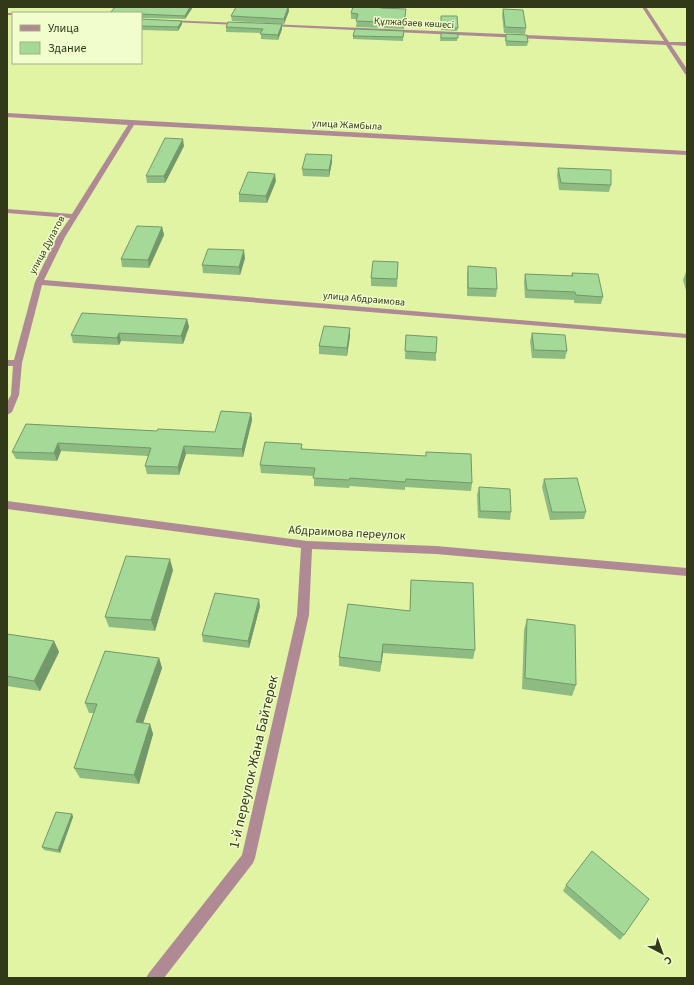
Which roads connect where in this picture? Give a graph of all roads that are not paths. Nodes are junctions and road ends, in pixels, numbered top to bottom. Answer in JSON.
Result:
{"nodes":[{"id":1,"x":644,"y":7,"type":"edge"},
{"id":2,"x":165,"y":21,"type":"edge"},
{"id":3,"x":245,"y":24,"type":"edge"},
{"id":4,"x":261,"y":25,"type":"edge"},
{"id":5,"x":668,"y":43,"type":"junction"},
{"id":6,"x":687,"y":44,"type":"edge"},
{"id":7,"x":687,"y":73,"type":"edge"},
{"id":8,"x":7,"y":115,"type":"edge"},
{"id":9,"x":132,"y":124,"type":"junction"},
{"id":10,"x":687,"y":153,"type":"edge"},
{"id":11,"x":7,"y":211,"type":"edge"},
{"id":12,"x":74,"y":216,"type":"junction"},
{"id":13,"x":39,"y":282,"type":"junction"},
{"id":14,"x":687,"y":336,"type":"edge"},
{"id":15,"x":7,"y":363,"type":"edge"},
{"id":16,"x":18,"y":363,"type":"junction"},
{"id":17,"x":7,"y":412,"type":"edge"},
{"id":18,"x":7,"y":504,"type":"edge"},
{"id":19,"x":307,"y":545,"type":"junction"},
{"id":20,"x":687,"y":572,"type":"edge"},
{"id":21,"x":154,"y":978,"type":"edge"}],
"edges":[{"from":1,"to":5,"type":"street"},
{"from":2,"to":3,"type":"street"},
{"from":4,"to":5,"type":"street","name":"Құлжабаев көшесі"},
{"from":5,"to":6,"type":"street","name":"Құлжабаев көшесі"},
{"from":5,"to":7,"type":"street"},
{"from":8,"to":9,"type":"street","name":"улица Жамбыла"},
{"from":9,"to":10,"type":"street","name":"улица Жамбыла"},
{"from":9,"to":12,"type":"street","name":"улица Дулатов"},
{"from":11,"to":12,"type":"street"},
{"from":12,"to":13,"type":"street","name":"улица Дулатов"},
{"from":13,"to":14,"type":"street","name":"улица Абдраимова"},
{"from":13,"to":16,"type":"street","name":"улица Дулатов"},
{"from":15,"to":16,"type":"street"},
{"from":16,"to":17,"type":"street","name":"улица Дулатов"},
{"from":18,"to":19,"type":"street","name":"Абдраимова переулок"},
{"from":19,"to":20,"type":"street","name":"Абдраимова переулок"},
{"from":19,"to":21,"type":"street","name":"1-й переулок Жана Байтерек"}]}
